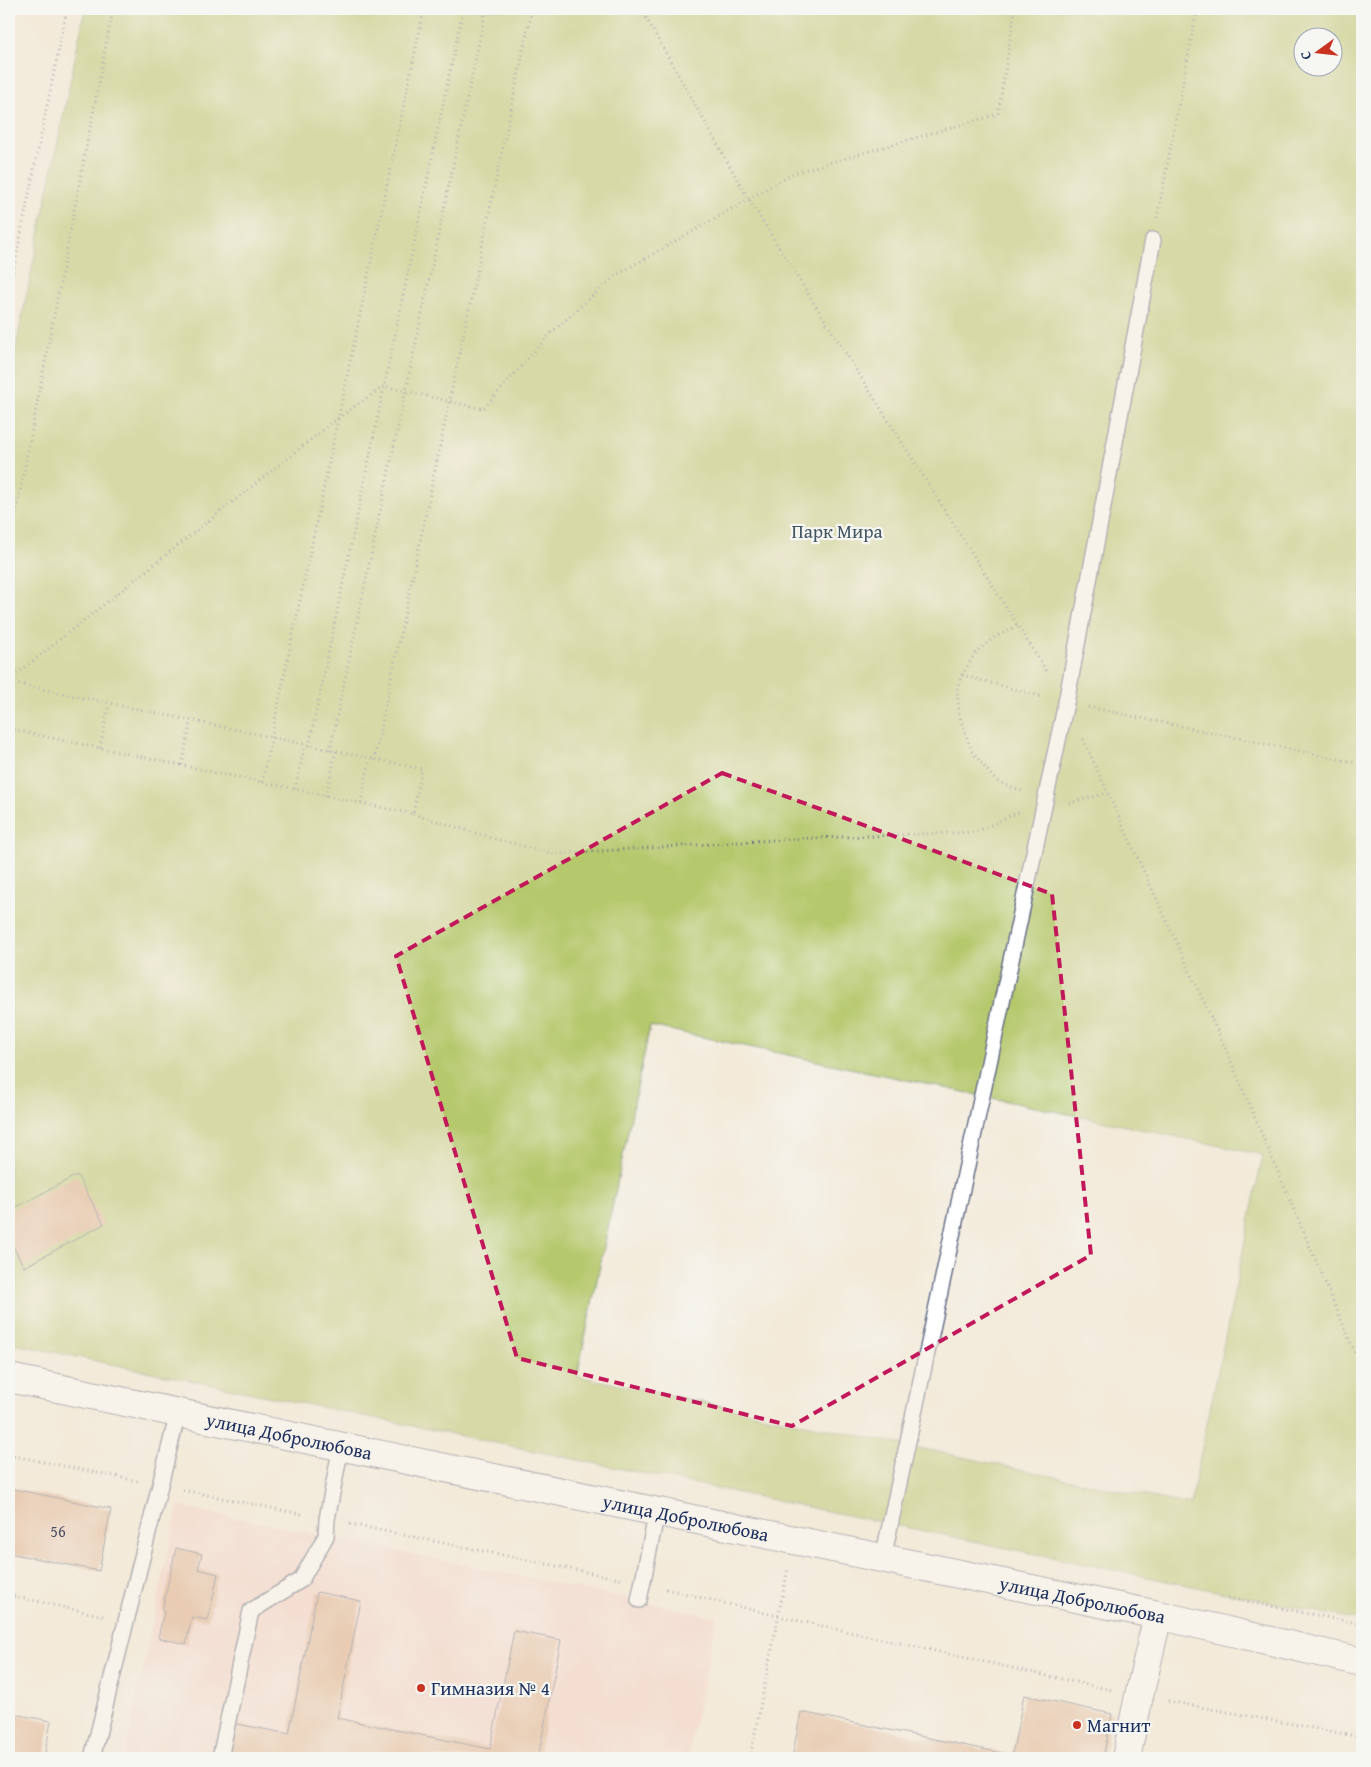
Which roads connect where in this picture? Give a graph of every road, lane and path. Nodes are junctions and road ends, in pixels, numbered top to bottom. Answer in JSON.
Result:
{"nodes":[{"id":1,"x":67,"y":9,"type":"edge"},
{"id":2,"x":113,"y":9,"type":"edge"},
{"id":3,"x":424,"y":9,"type":"edge"},
{"id":4,"x":463,"y":9,"type":"edge"},
{"id":5,"x":486,"y":9,"type":"edge"},
{"id":6,"x":532,"y":9,"type":"edge"},
{"id":7,"x":642,"y":9,"type":"edge"},
{"id":8,"x":1015,"y":9,"type":"edge"},
{"id":9,"x":1197,"y":9,"type":"edge"},
{"id":10,"x":749,"y":200,"type":"junction"},
{"id":11,"x":1153,"y":240,"type":"joint"},
{"id":12,"x":9,"y":292,"type":"edge"},
{"id":13,"x":384,"y":386,"type":"junction"},
{"id":14,"x":406,"y":391,"type":"junction"},
{"id":15,"x":450,"y":401,"type":"junction"},
{"id":16,"x":338,"y":418,"type":"junction"},
{"id":17,"x":9,"y":549,"type":"edge"},
{"id":18,"x":1017,"y":626,"type":"junction"},
{"id":19,"x":962,"y":676,"type":"junction"},
{"id":20,"x":9,"y":681,"type":"edge"},
{"id":21,"x":1066,"y":703,"type":"junction"},
{"id":22,"x":109,"y":704,"type":"junction"},
{"id":23,"x":190,"y":721,"type":"junction"},
{"id":24,"x":9,"y":729,"type":"edge"},
{"id":25,"x":271,"y":738,"type":"junction"},
{"id":26,"x":307,"y":745,"type":"junction"},
{"id":27,"x":100,"y":748,"type":"junction"},
{"id":28,"x":330,"y":750,"type":"junction"},
{"id":29,"x":336,"y":751,"type":"junction"},
{"id":30,"x":372,"y":759,"type":"junction"},
{"id":31,"x":1362,"y":764,"type":"edge"},
{"id":32,"x":182,"y":765,"type":"junction"},
{"id":33,"x":262,"y":782,"type":"junction"},
{"id":34,"x":295,"y":789,"type":"junction"},
{"id":35,"x":1108,"y":793,"type":"junction"},
{"id":36,"x":326,"y":796,"type":"junction"},
{"id":37,"x":1045,"y":800,"type":"junction"},
{"id":38,"x":361,"y":803,"type":"junction"},
{"id":39,"x":413,"y":814,"type":"junction"},
{"id":40,"x":1362,"y":1369,"type":"edge"},
{"id":41,"x":9,"y":1378,"type":"edge"},
{"id":42,"x":178,"y":1413,"type":"junction"},
{"id":43,"x":341,"y":1446,"type":"junction"},
{"id":44,"x":9,"y":1455,"type":"edge"},
{"id":45,"x":160,"y":1486,"type":"junction"},
{"id":46,"x":657,"y":1511,"type":"junction"},
{"id":47,"x":328,"y":1520,"type":"junction"},
{"id":48,"x":794,"y":1540,"type":"junction"},
{"id":49,"x":883,"y":1558,"type":"junction"},
{"id":50,"x":642,"y":1584,"type":"junction"},
{"id":51,"x":9,"y":1595,"type":"edge"},
{"id":52,"x":639,"y":1600,"type":"dead end"},
{"id":53,"x":1158,"y":1615,"type":"junction"},
{"id":54,"x":778,"y":1616,"type":"junction"},
{"id":55,"x":125,"y":1621,"type":"junction"},
{"id":56,"x":1362,"y":1662,"type":"edge"},
{"id":57,"x":1139,"y":1696,"type":"junction"},
{"id":58,"x":1362,"y":1737,"type":"edge"},
{"id":59,"x":92,"y":1758,"type":"edge"},
{"id":60,"x":220,"y":1758,"type":"edge"},
{"id":61,"x":750,"y":1758,"type":"edge"},
{"id":62,"x":1126,"y":1758,"type":"edge"}],
"edges":[{"from":1,"to":12,"type":"path"},
{"from":2,"to":17,"type":"path"},
{"from":3,"to":16,"type":"path"},
{"from":4,"to":13,"type":"path"},
{"from":5,"to":14,"type":"path"},
{"from":6,"to":15,"type":"path"},
{"from":7,"to":10,"type":"path"},
{"from":8,"to":10,"type":"path"},
{"from":9,"to":11,"type":"path"},
{"from":10,"to":15,"type":"path"},
{"from":10,"to":18,"type":"path"},
{"from":11,"to":21,"type":"lane"},
{"from":13,"to":14,"type":"path"},
{"from":13,"to":16,"type":"path"},
{"from":13,"to":26,"type":"path"},
{"from":14,"to":15,"type":"path"},
{"from":14,"to":28,"type":"path"},
{"from":15,"to":30,"type":"path"},
{"from":16,"to":20,"type":"path"},
{"from":16,"to":25,"type":"path"},
{"from":18,"to":19,"type":"path"},
{"from":18,"to":21,"type":"path"},
{"from":19,"to":21,"type":"path"},
{"from":19,"to":37,"type":"path"},
{"from":20,"to":22,"type":"path"},
{"from":21,"to":31,"type":"path"},
{"from":21,"to":35,"type":"path"},
{"from":21,"to":37,"type":"lane"},
{"from":22,"to":23,"type":"path"},
{"from":22,"to":27,"type":"path"},
{"from":23,"to":25,"type":"path"},
{"from":23,"to":32,"type":"path"},
{"from":24,"to":27,"type":"path"},
{"from":25,"to":26,"type":"path"},
{"from":25,"to":33,"type":"path"},
{"from":26,"to":28,"type":"path"},
{"from":26,"to":34,"type":"path"},
{"from":27,"to":32,"type":"path"},
{"from":28,"to":29,"type":"path"},
{"from":29,"to":30,"type":"path"},
{"from":29,"to":36,"type":"path"},
{"from":30,"to":38,"type":"path"},
{"from":30,"to":39,"type":"path"},
{"from":32,"to":33,"type":"path"},
{"from":33,"to":34,"type":"path"},
{"from":34,"to":36,"type":"path"},
{"from":35,"to":37,"type":"path"},
{"from":35,"to":40,"type":"path"},
{"from":36,"to":38,"type":"path"},
{"from":37,"to":39,"type":"path"},
{"from":37,"to":49,"type":"lane"},
{"from":38,"to":39,"type":"path"},
{"from":41,"to":42,"type":"street","name":"улица Добролюбова"},
{"from":42,"to":43,"type":"street","name":"улица Добролюбова"},
{"from":42,"to":45,"type":"lane"},
{"from":43,"to":46,"type":"street","name":"улица Добролюбова"},
{"from":43,"to":47,"type":"lane"},
{"from":44,"to":45,"type":"path"},
{"from":45,"to":47,"type":"path"},
{"from":45,"to":55,"type":"lane"},
{"from":46,"to":48,"type":"street","name":"улица Добролюбова"},
{"from":46,"to":50,"type":"lane"},
{"from":47,"to":50,"type":"path"},
{"from":47,"to":60,"type":"lane"},
{"from":48,"to":49,"type":"street","name":"улица Добролюбова"},
{"from":48,"to":54,"type":"path"},
{"from":49,"to":53,"type":"street","name":"улица Добролюбова"},
{"from":50,"to":52,"type":"lane"},
{"from":50,"to":54,"type":"path"},
{"from":51,"to":55,"type":"path"},
{"from":53,"to":56,"type":"street","name":"улица Добролюбова"},
{"from":53,"to":57,"type":"street"},
{"from":54,"to":57,"type":"path"},
{"from":54,"to":61,"type":"path"},
{"from":55,"to":59,"type":"lane"},
{"from":57,"to":58,"type":"path"},
{"from":57,"to":62,"type":"street"}]}
